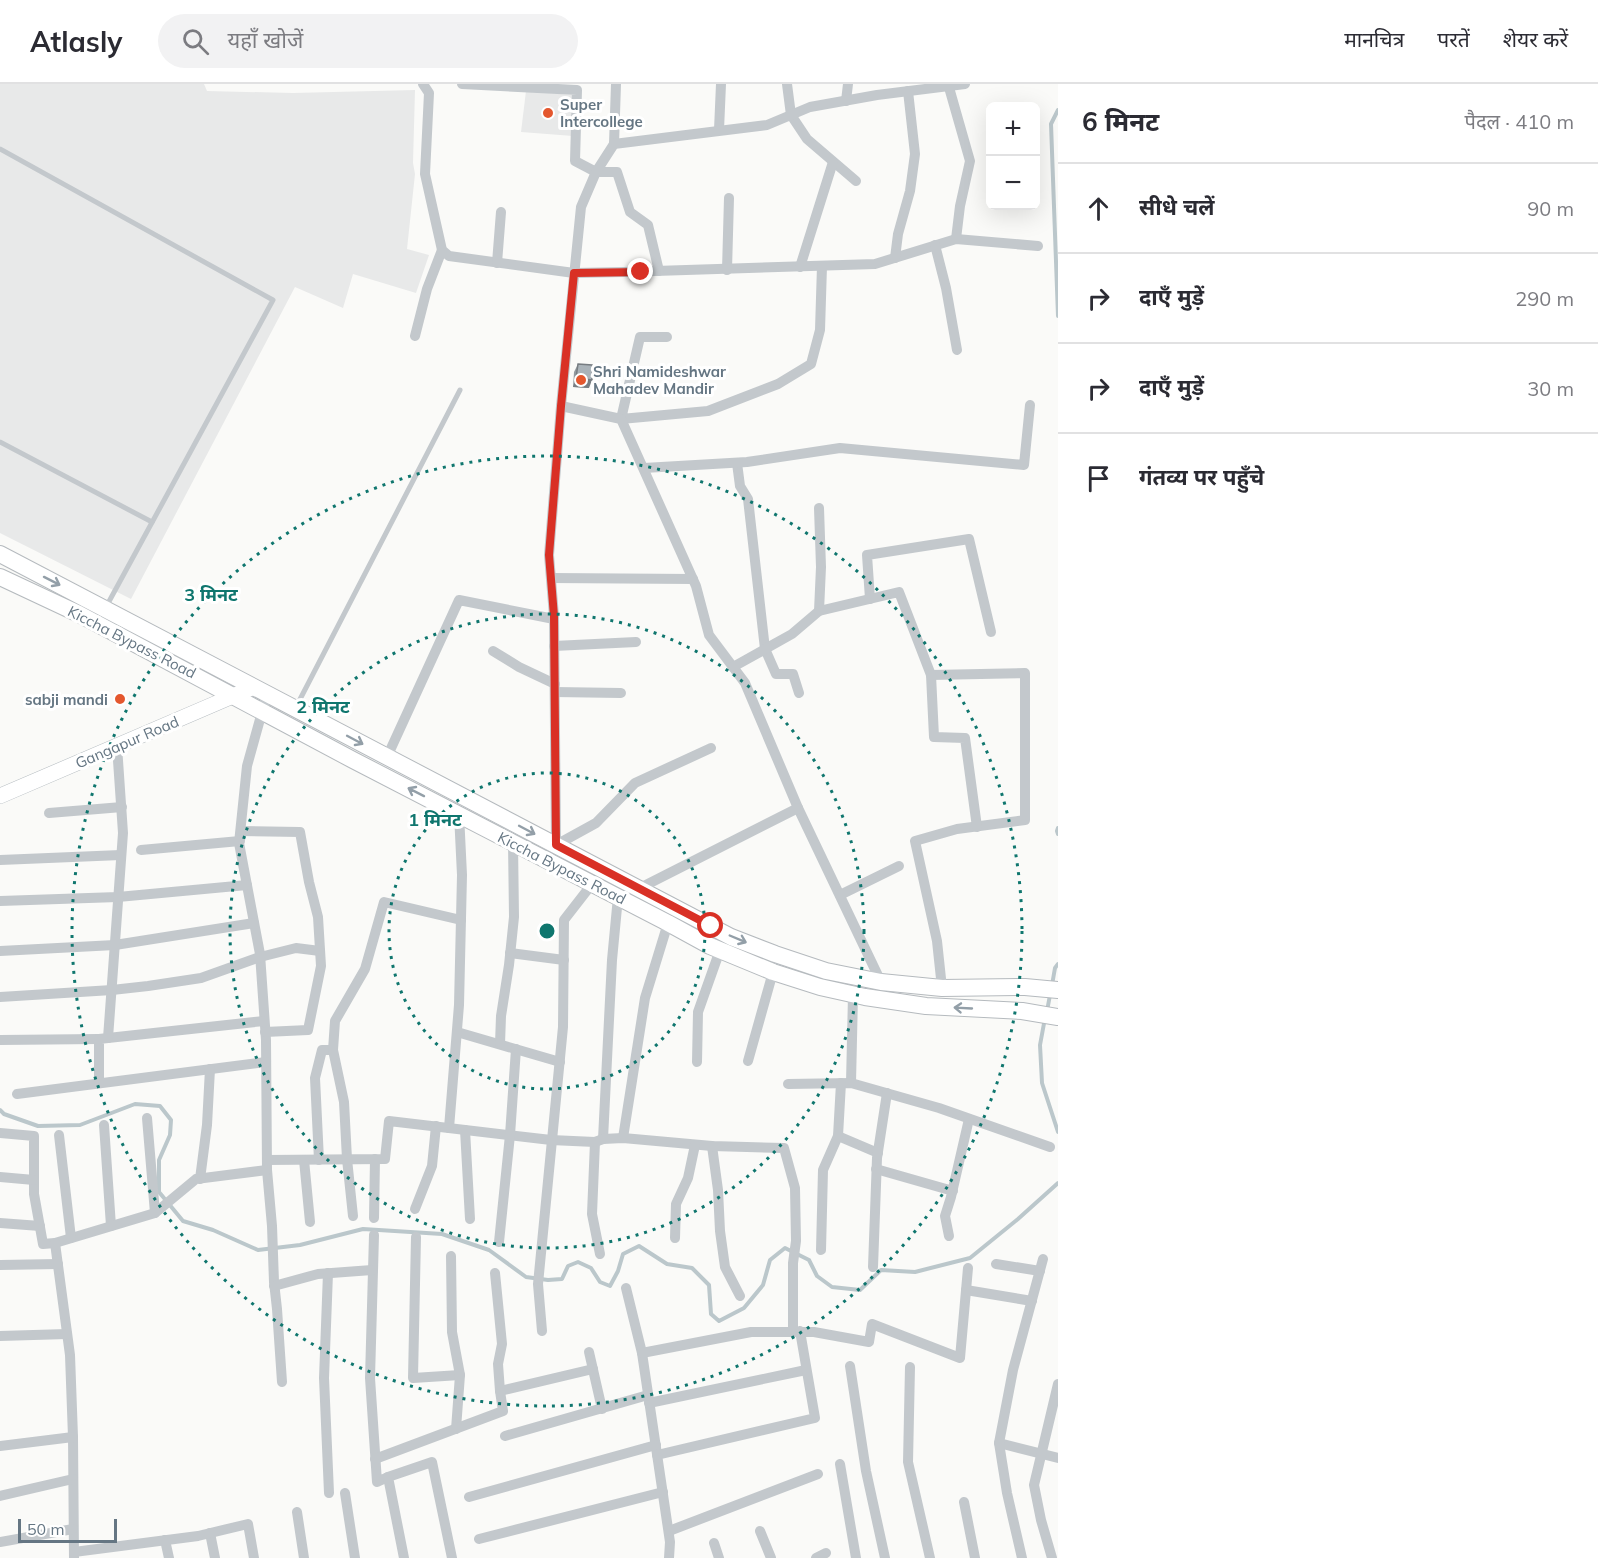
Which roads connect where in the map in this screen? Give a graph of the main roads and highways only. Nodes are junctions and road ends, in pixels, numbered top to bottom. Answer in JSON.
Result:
{"nodes":[{"id":1,"x":0,"y":554,"type":"edge"},
{"id":2,"x":0,"y":577,"type":"edge"},
{"id":3,"x":208,"y":662,"type":"junction"},
{"id":4,"x":201,"y":678,"type":"junction"},
{"id":5,"x":295,"y":709,"type":"junction"},
{"id":6,"x":286,"y":724,"type":"junction"},
{"id":7,"x":469,"y":800,"type":"junction"},
{"id":8,"x":459,"y":814,"type":"junction"},
{"id":9,"x":556,"y":845,"type":"junction"},
{"id":10,"x":548,"y":861,"type":"junction"},
{"id":11,"x":788,"y":959,"type":"junction"},
{"id":12,"x":778,"y":974,"type":"junction"},
{"id":13,"x":1058,"y":990,"type":"edge"},
{"id":14,"x":1058,"y":1017,"type":"edge"}],
"edges":[{"from":1,"to":3,"type":"main road","one_way":true},
{"from":2,"to":4,"type":"main road","name":"Kiccha Bypass Road"},
{"from":3,"to":4,"type":"main road"},
{"from":3,"to":5,"type":"main road"},
{"from":4,"to":6,"type":"main road","name":"Kiccha Bypass Road"},
{"from":5,"to":6,"type":"main road"},
{"from":5,"to":7,"type":"main road","one_way":true},
{"from":8,"to":6,"type":"main road","name":"Kiccha Bypass Road","one_way":true},
{"from":7,"to":8,"type":"main road"},
{"from":7,"to":9,"type":"main road","one_way":true},
{"from":8,"to":10,"type":"main road","name":"Kiccha Bypass Road"},
{"from":9,"to":10,"type":"main road"},
{"from":9,"to":11,"type":"main road","one_way":true},
{"from":10,"to":12,"type":"main road","name":"Kiccha Bypass Road"},
{"from":11,"to":12,"type":"main road"},
{"from":11,"to":13,"type":"main road"},
{"from":14,"to":12,"type":"main road","name":"Kiccha Bypass Road","one_way":true}]}
